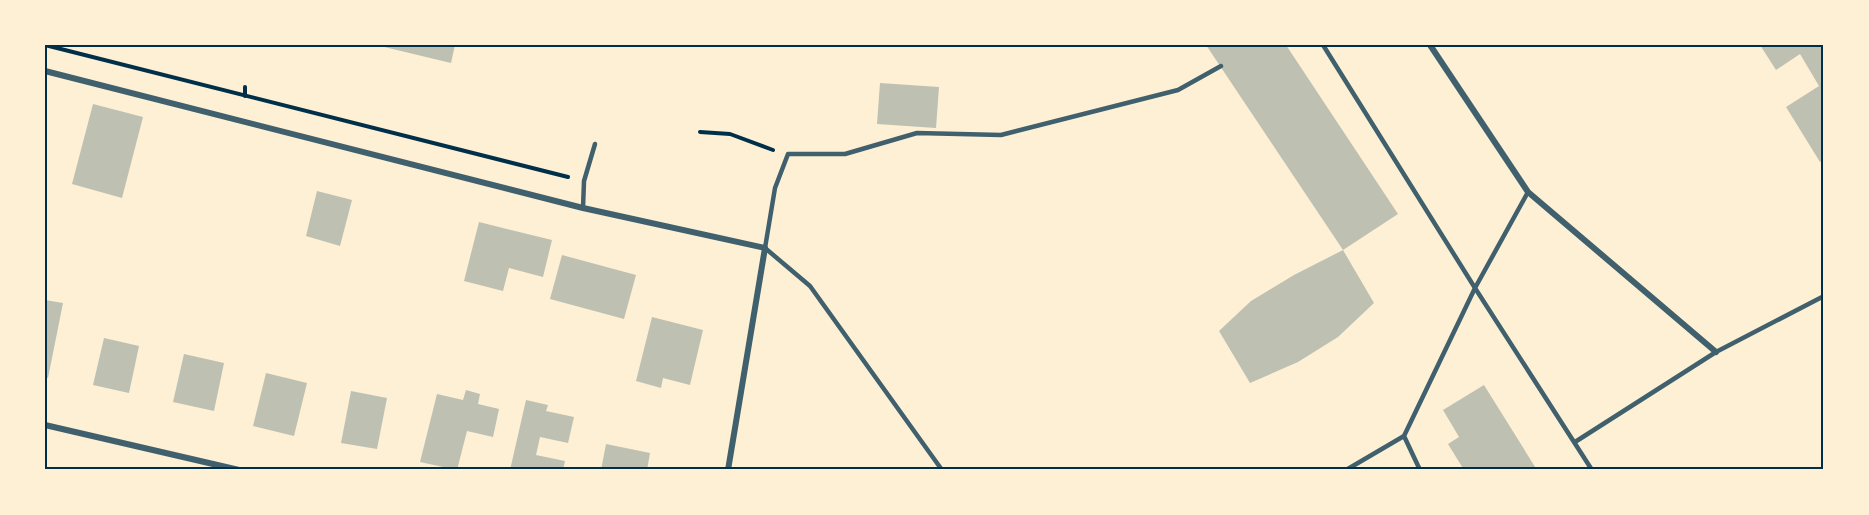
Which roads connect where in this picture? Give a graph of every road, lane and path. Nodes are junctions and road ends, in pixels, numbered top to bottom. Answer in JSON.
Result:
{"nodes":[{"id":1,"x":45,"y":45,"type":"edge"},
{"id":2,"x":1323,"y":45,"type":"edge"},
{"id":3,"x":1430,"y":45,"type":"edge"},
{"id":4,"x":1221,"y":66,"type":"dead end"},
{"id":5,"x":45,"y":71,"type":"edge"},
{"id":6,"x":700,"y":132,"type":"dead end"},
{"id":7,"x":594,"y":144,"type":"dead end"},
{"id":8,"x":788,"y":154,"type":"junction"},
{"id":9,"x":584,"y":181,"type":"junction"},
{"id":10,"x":1528,"y":192,"type":"junction"},
{"id":11,"x":583,"y":208,"type":"junction"},
{"id":12,"x":765,"y":248,"type":"junction"},
{"id":13,"x":1475,"y":288,"type":"junction"},
{"id":14,"x":1824,"y":296,"type":"edge"},
{"id":15,"x":1716,"y":352,"type":"junction"},
{"id":16,"x":45,"y":425,"type":"edge"},
{"id":17,"x":1404,"y":436,"type":"junction"},
{"id":18,"x":1575,"y":442,"type":"junction"},
{"id":19,"x":239,"y":470,"type":"edge"},
{"id":20,"x":728,"y":470,"type":"edge"},
{"id":21,"x":942,"y":470,"type":"edge"},
{"id":22,"x":1346,"y":470,"type":"edge"},
{"id":23,"x":1420,"y":470,"type":"edge"},
{"id":24,"x":1592,"y":470,"type":"edge"}],
"edges":[{"from":1,"to":9,"type":"path"},
{"from":2,"to":13,"type":"lane"},
{"from":3,"to":10,"type":"street"},
{"from":4,"to":8,"type":"lane"},
{"from":5,"to":11,"type":"street"},
{"from":6,"to":8,"type":"path"},
{"from":7,"to":9,"type":"lane"},
{"from":8,"to":12,"type":"lane"},
{"from":9,"to":11,"type":"lane"},
{"from":10,"to":13,"type":"lane"},
{"from":10,"to":15,"type":"street"},
{"from":11,"to":12,"type":"street"},
{"from":12,"to":20,"type":"street"},
{"from":12,"to":21,"type":"lane"},
{"from":13,"to":17,"type":"lane"},
{"from":13,"to":18,"type":"lane"},
{"from":14,"to":15,"type":"lane"},
{"from":15,"to":18,"type":"lane"},
{"from":16,"to":19,"type":"street"},
{"from":17,"to":22,"type":"lane"},
{"from":17,"to":23,"type":"lane"},
{"from":18,"to":24,"type":"lane"}]}
